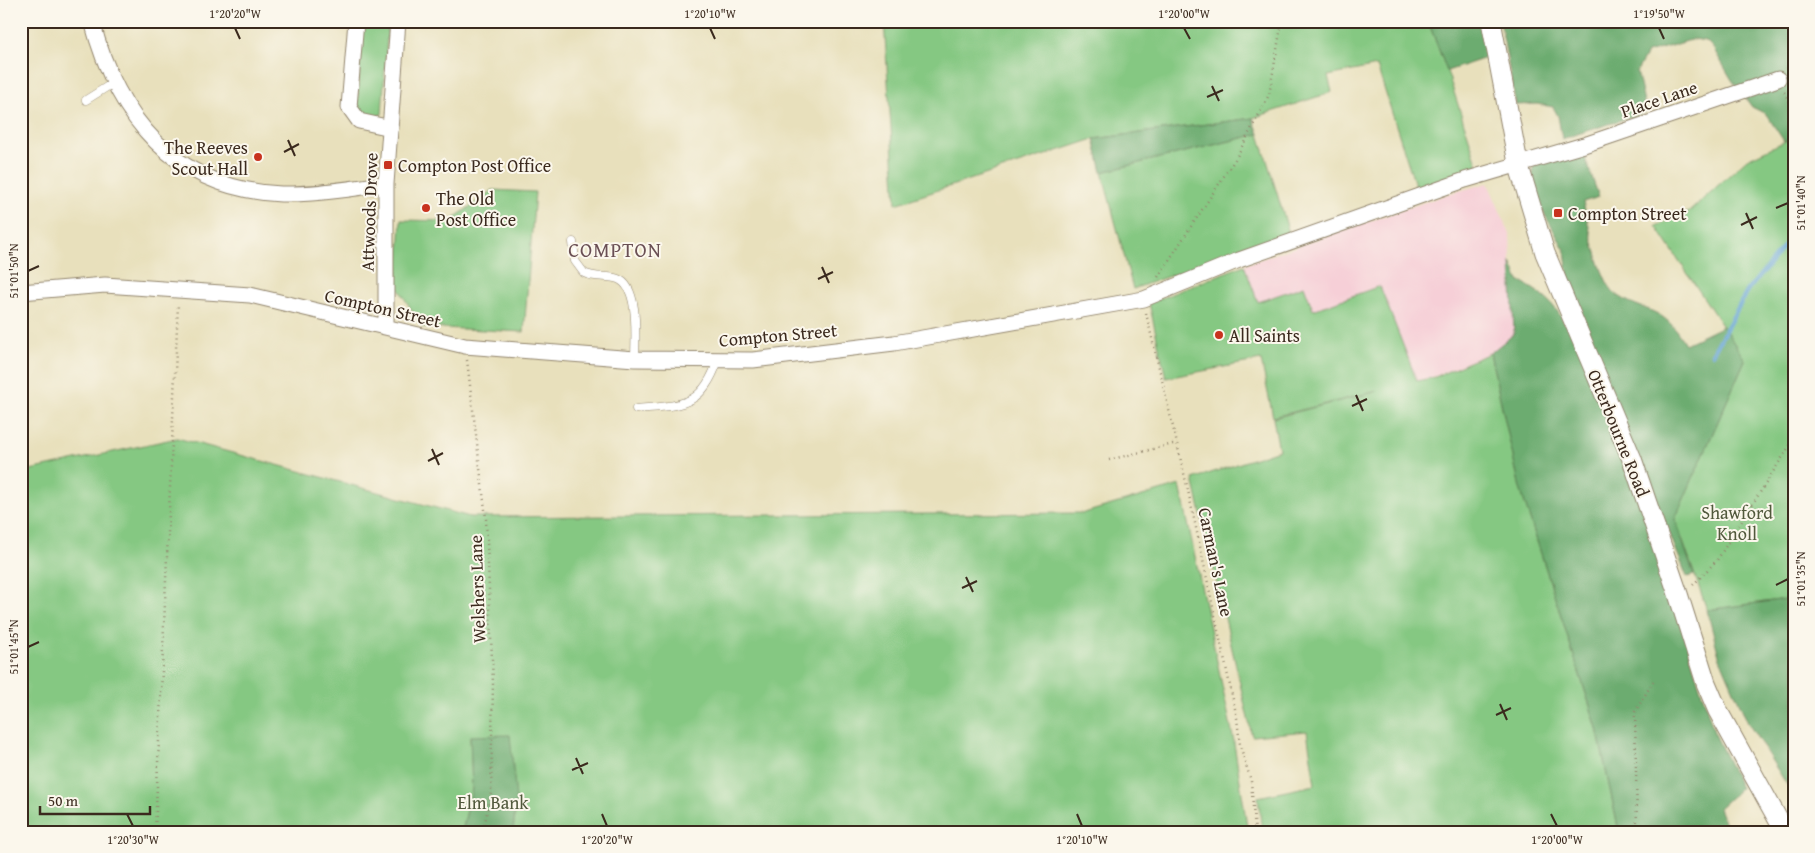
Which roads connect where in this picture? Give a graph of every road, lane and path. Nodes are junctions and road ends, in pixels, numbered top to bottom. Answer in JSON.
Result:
{"nodes":[{"id":1,"x":92,"y":21,"type":"edge"},
{"id":2,"x":356,"y":21,"type":"edge"},
{"id":3,"x":398,"y":21,"type":"edge"},
{"id":4,"x":1282,"y":21,"type":"edge"},
{"id":5,"x":1491,"y":21,"type":"edge"},
{"id":6,"x":1778,"y":79,"type":"joint"},
{"id":7,"x":113,"y":83,"type":"junction"},
{"id":8,"x":86,"y":100,"type":"dead end"},
{"id":9,"x":1794,"y":110,"type":"edge"},
{"id":10,"x":391,"y":128,"type":"junction"},
{"id":11,"x":1518,"y":164,"type":"junction"},
{"id":12,"x":386,"y":184,"type":"junction"},
{"id":13,"x":573,"y":242,"type":"dead end"},
{"id":14,"x":179,"y":290,"type":"junction"},
{"id":15,"x":21,"y":292,"type":"edge"},
{"id":16,"x":1144,"y":299,"type":"junction"},
{"id":17,"x":386,"y":328,"type":"junction"},
{"id":18,"x":465,"y":346,"type":"junction"},
{"id":19,"x":635,"y":359,"type":"junction"},
{"id":20,"x":718,"y":360,"type":"junction"},
{"id":21,"x":636,"y":409,"type":"dead end"},
{"id":22,"x":1794,"y":439,"type":"edge"},
{"id":23,"x":1177,"y":443,"type":"junction"},
{"id":24,"x":1109,"y":460,"type":"dead end"},
{"id":25,"x":1678,"y":594,"type":"junction"},
{"id":26,"x":1654,"y":680,"type":"dead end"},
{"id":27,"x":155,"y":832,"type":"edge"},
{"id":28,"x":483,"y":832,"type":"edge"},
{"id":29,"x":1255,"y":832,"type":"edge"},
{"id":30,"x":1636,"y":832,"type":"edge"},
{"id":31,"x":1785,"y":832,"type":"edge"}],
"edges":[{"from":1,"to":7,"type":"street"},
{"from":2,"to":10,"type":"street"},
{"from":3,"to":10,"type":"street","name":"Attwoods Drove"},
{"from":4,"to":16,"type":"path"},
{"from":5,"to":11,"type":"street","name":"Otterbourne Road"},
{"from":6,"to":9,"type":"path"},
{"from":6,"to":11,"type":"street","name":"Place Lane"},
{"from":7,"to":8,"type":"lane"},
{"from":7,"to":12,"type":"street"},
{"from":10,"to":12,"type":"street","name":"Attwoods Drove"},
{"from":11,"to":16,"type":"street","name":"Compton Street"},
{"from":11,"to":25,"type":"street","name":"Otterbourne Road"},
{"from":12,"to":17,"type":"street","name":"Attwoods Drove"},
{"from":13,"to":19,"type":"lane"},
{"from":14,"to":15,"type":"street","name":"Compton Street"},
{"from":14,"to":17,"type":"street","name":"Compton Street"},
{"from":14,"to":27,"type":"path"},
{"from":16,"to":20,"type":"street","name":"Compton Street"},
{"from":16,"to":23,"type":"path","name":"Carman's Lane"},
{"from":17,"to":18,"type":"street","name":"Compton Street"},
{"from":18,"to":19,"type":"street","name":"Compton Street"},
{"from":18,"to":28,"type":"path","name":"Welshers Lane"},
{"from":19,"to":20,"type":"street","name":"Compton Street"},
{"from":20,"to":21,"type":"lane"},
{"from":22,"to":25,"type":"path"},
{"from":23,"to":24,"type":"path"},
{"from":23,"to":29,"type":"path","name":"Carman's Lane"},
{"from":25,"to":31,"type":"street","name":"Otterbourne Road"},
{"from":26,"to":30,"type":"path"}]}
